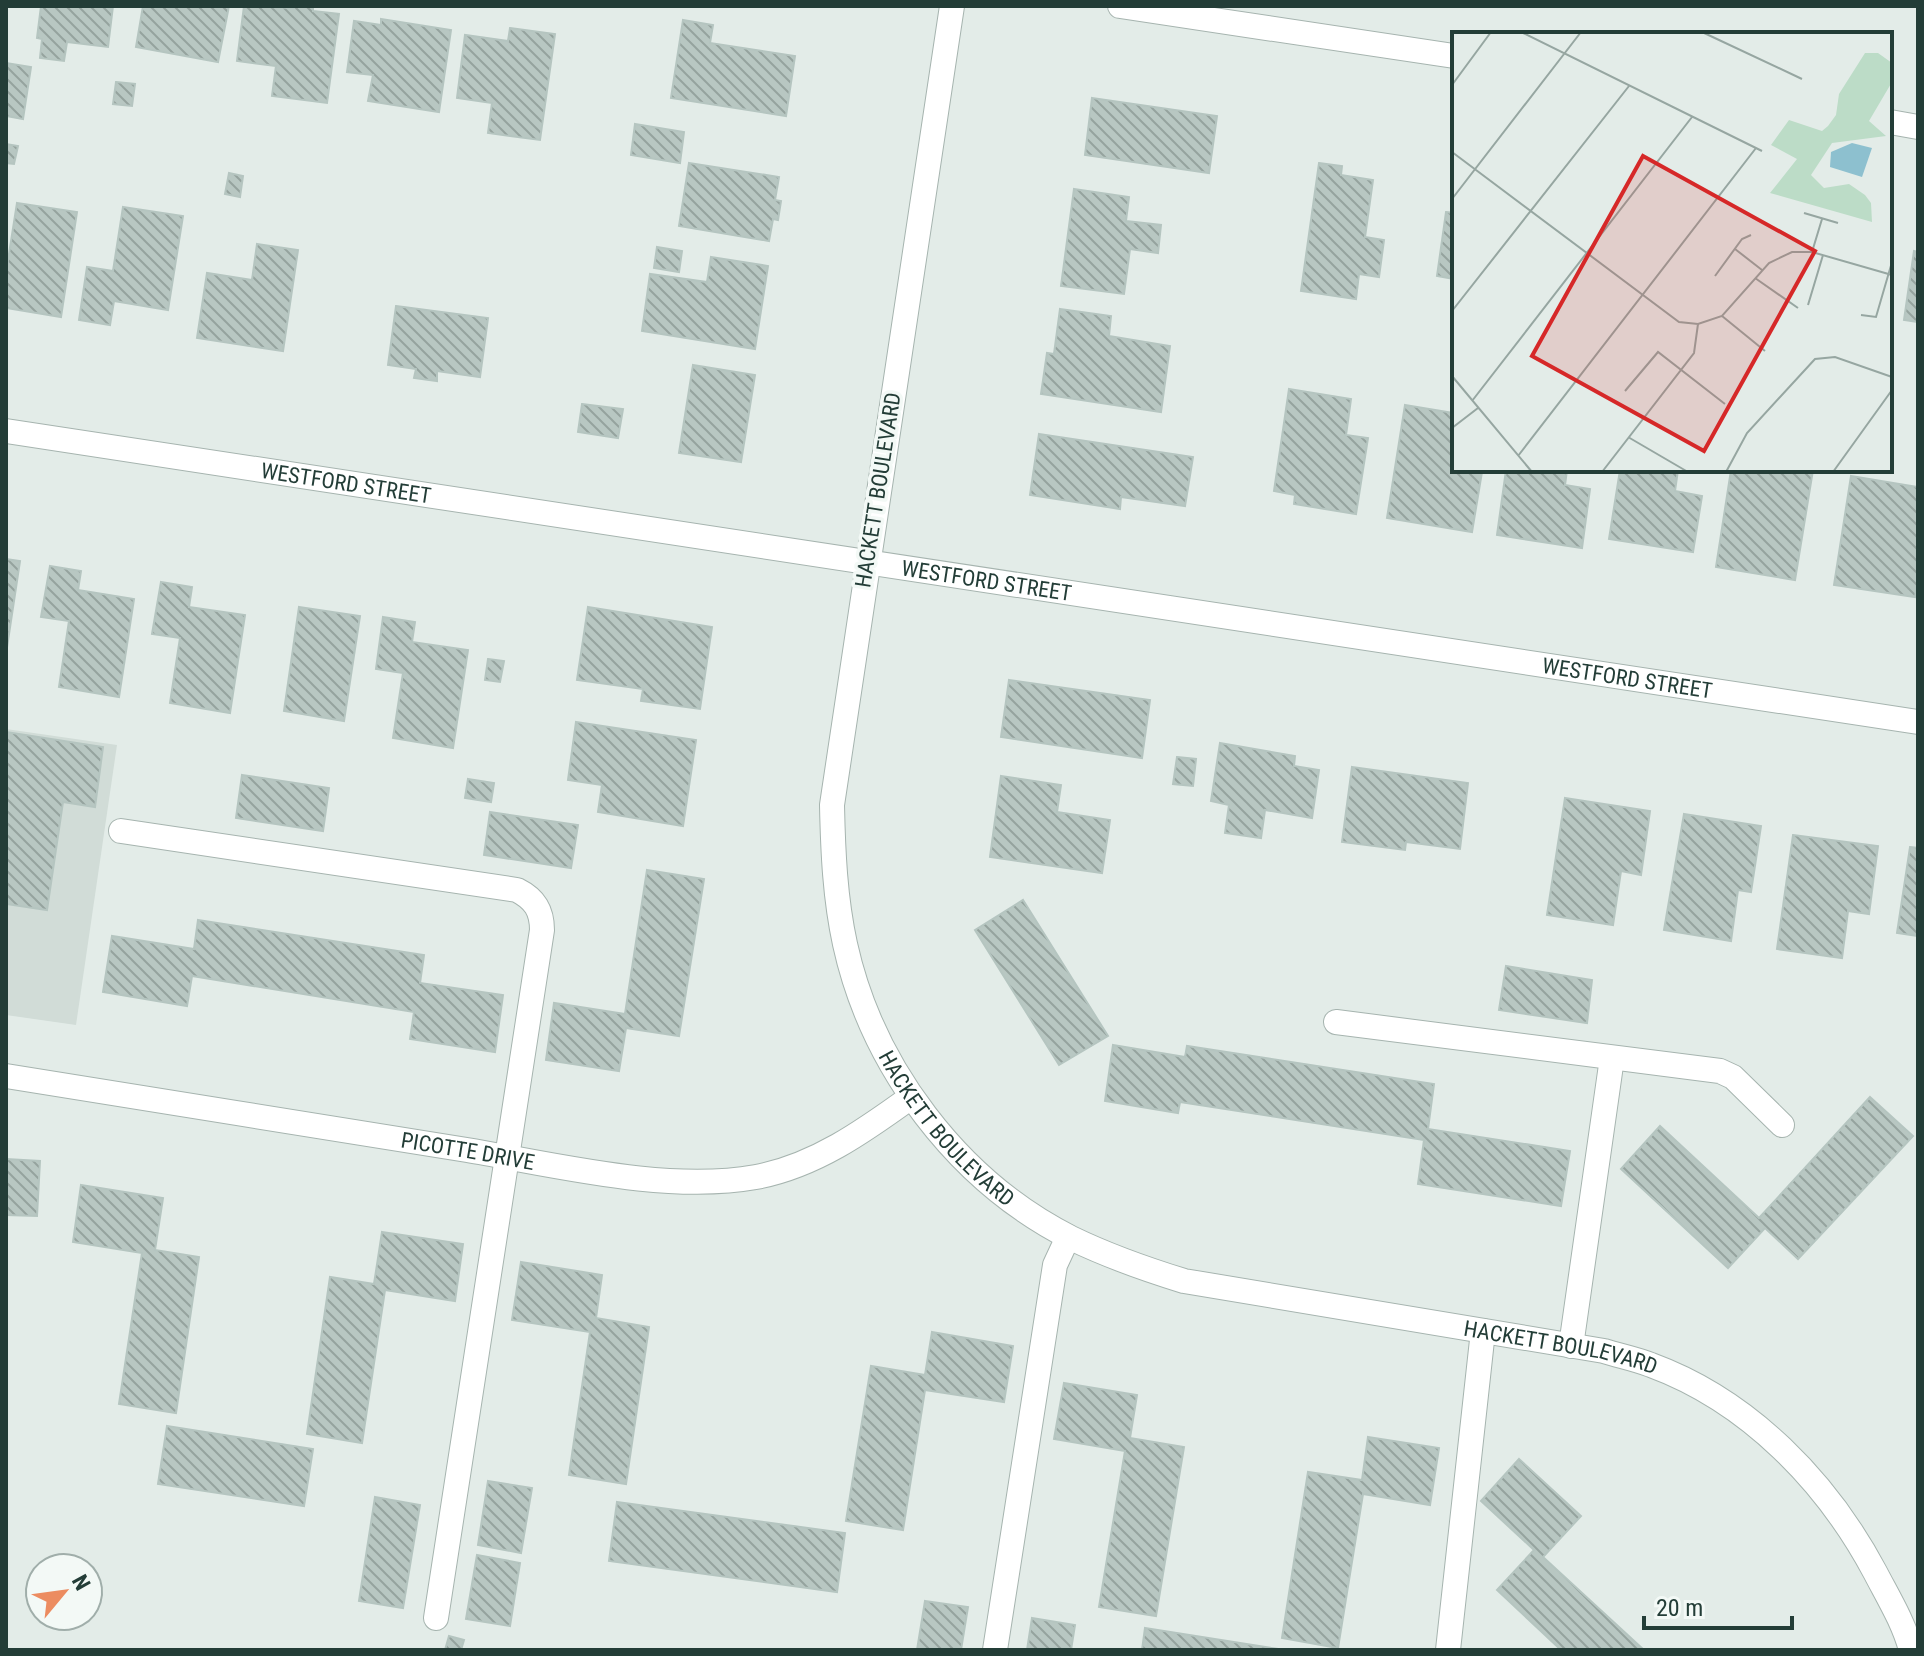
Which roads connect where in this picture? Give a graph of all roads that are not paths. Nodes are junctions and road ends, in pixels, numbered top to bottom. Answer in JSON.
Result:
{"nodes":[{"id":1,"x":952,"y":6,"type":"edge"},
{"id":2,"x":1120,"y":6,"type":"edge"},
{"id":3,"x":1452,"y":56,"type":"edge"},
{"id":4,"x":1892,"y":122,"type":"edge"},
{"id":5,"x":1918,"y":127,"type":"edge"},
{"id":6,"x":6,"y":431,"type":"edge"},
{"id":7,"x":867,"y":563,"type":"junction"},
{"id":8,"x":1918,"y":722,"type":"edge"},
{"id":9,"x":121,"y":831,"type":"dead end"},
{"id":10,"x":1336,"y":1022,"type":"dead end"},
{"id":11,"x":1612,"y":1058,"type":"junction"},
{"id":12,"x":6,"y":1076,"type":"edge"},
{"id":13,"x":911,"y":1097,"type":"junction"},
{"id":14,"x":1782,"y":1125,"type":"dead end"},
{"id":15,"x":507,"y":1157,"type":"junction"},
{"id":16,"x":1068,"y":1237,"type":"junction"},
{"id":17,"x":1483,"y":1331,"type":"junction"},
{"id":18,"x":1571,"y":1346,"type":"junction"},
{"id":19,"x":436,"y":1618,"type":"dead end"},
{"id":20,"x":1912,"y":1644,"type":"edge"},
{"id":21,"x":995,"y":1650,"type":"edge"},
{"id":22,"x":1448,"y":1650,"type":"edge"}],
"edges":[{"from":1,"to":7,"type":"street","name":"HACKETT BOULEVARD"},
{"from":2,"to":3,"type":"street"},
{"from":4,"to":5,"type":"street"},
{"from":6,"to":7,"type":"street","name":"WESTFORD STREET"},
{"from":7,"to":8,"type":"street","name":"WESTFORD STREET"},
{"from":7,"to":13,"type":"street","name":"HACKETT BOULEVARD"},
{"from":9,"to":15,"type":"street"},
{"from":10,"to":11,"type":"street"},
{"from":11,"to":14,"type":"street"},
{"from":11,"to":18,"type":"street"},
{"from":12,"to":15,"type":"street","name":"PICOTTE DRIVE"},
{"from":13,"to":15,"type":"street","name":"PICOTTE DRIVE"},
{"from":13,"to":16,"type":"street","name":"HACKETT BOULEVARD"},
{"from":15,"to":19,"type":"street"},
{"from":16,"to":17,"type":"street","name":"HACKETT BOULEVARD"},
{"from":16,"to":21,"type":"street"},
{"from":17,"to":18,"type":"street","name":"HACKETT BOULEVARD"},
{"from":17,"to":22,"type":"street"},
{"from":18,"to":20,"type":"street","name":"HACKETT BOULEVARD"}]}
